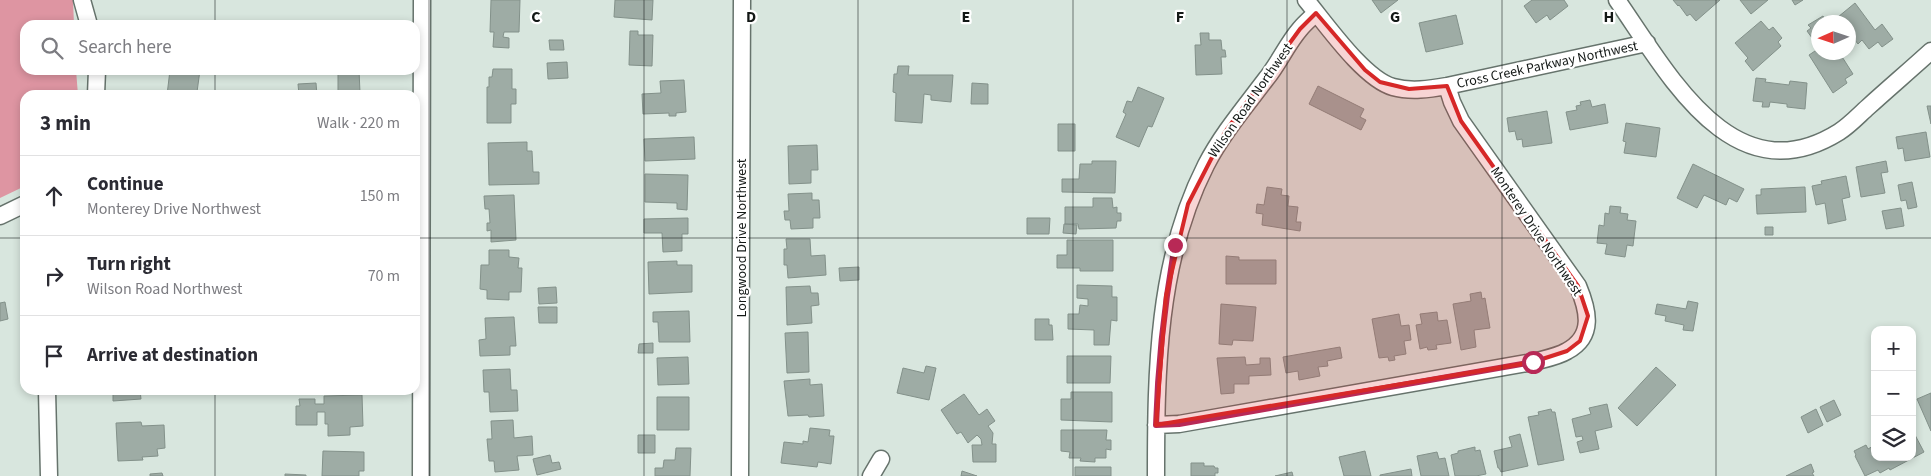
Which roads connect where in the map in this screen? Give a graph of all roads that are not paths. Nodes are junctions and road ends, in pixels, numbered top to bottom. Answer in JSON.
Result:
{"nodes":[{"id":1,"x":82,"y":0,"type":"edge"},
{"id":2,"x":422,"y":0,"type":"edge"},
{"id":3,"x":742,"y":0,"type":"edge"},
{"id":4,"x":1306,"y":0,"type":"edge"},
{"id":5,"x":1617,"y":0,"type":"edge"},
{"id":6,"x":1316,"y":13,"type":"junction"},
{"id":7,"x":88,"y":20,"type":"edge"},
{"id":8,"x":1647,"y":43,"type":"junction"},
{"id":9,"x":1931,"y":51,"type":"edge"},
{"id":10,"x":97,"y":75,"type":"edge"},
{"id":11,"x":1447,"y":86,"type":"junction"},
{"id":12,"x":96,"y":90,"type":"edge"},
{"id":13,"x":20,"y":206,"type":"edge"},
{"id":14,"x":0,"y":216,"type":"edge"},
{"id":15,"x":47,"y":395,"type":"edge"},
{"id":16,"x":1156,"y":425,"type":"junction"},
{"id":17,"x":881,"y":458,"type":"dead end"},
{"id":18,"x":48,"y":476,"type":"edge"},
{"id":19,"x":421,"y":476,"type":"edge"},
{"id":20,"x":740,"y":476,"type":"edge"},
{"id":21,"x":871,"y":476,"type":"edge"},
{"id":22,"x":1156,"y":476,"type":"edge"}],
"edges":[{"from":1,"to":7,"type":"street"},
{"from":2,"to":19,"type":"street"},
{"from":3,"to":20,"type":"street","name":"Longwood Drive Northwest"},
{"from":4,"to":6,"type":"street"},
{"from":5,"to":8,"type":"street"},
{"from":6,"to":11,"type":"street","name":"Cross Creek Parkway Northwest"},
{"from":6,"to":16,"type":"street","name":"Wilson Road Northwest"},
{"from":8,"to":9,"type":"street"},
{"from":8,"to":11,"type":"street","name":"Cross Creek Parkway Northwest"},
{"from":10,"to":12,"type":"street"},
{"from":11,"to":16,"type":"street","name":"Monterey Drive Northwest"},
{"from":13,"to":14,"type":"street"},
{"from":15,"to":18,"type":"street"},
{"from":16,"to":22,"type":"street","name":"Wilson Road Northwest"},
{"from":17,"to":21,"type":"street"}]}
